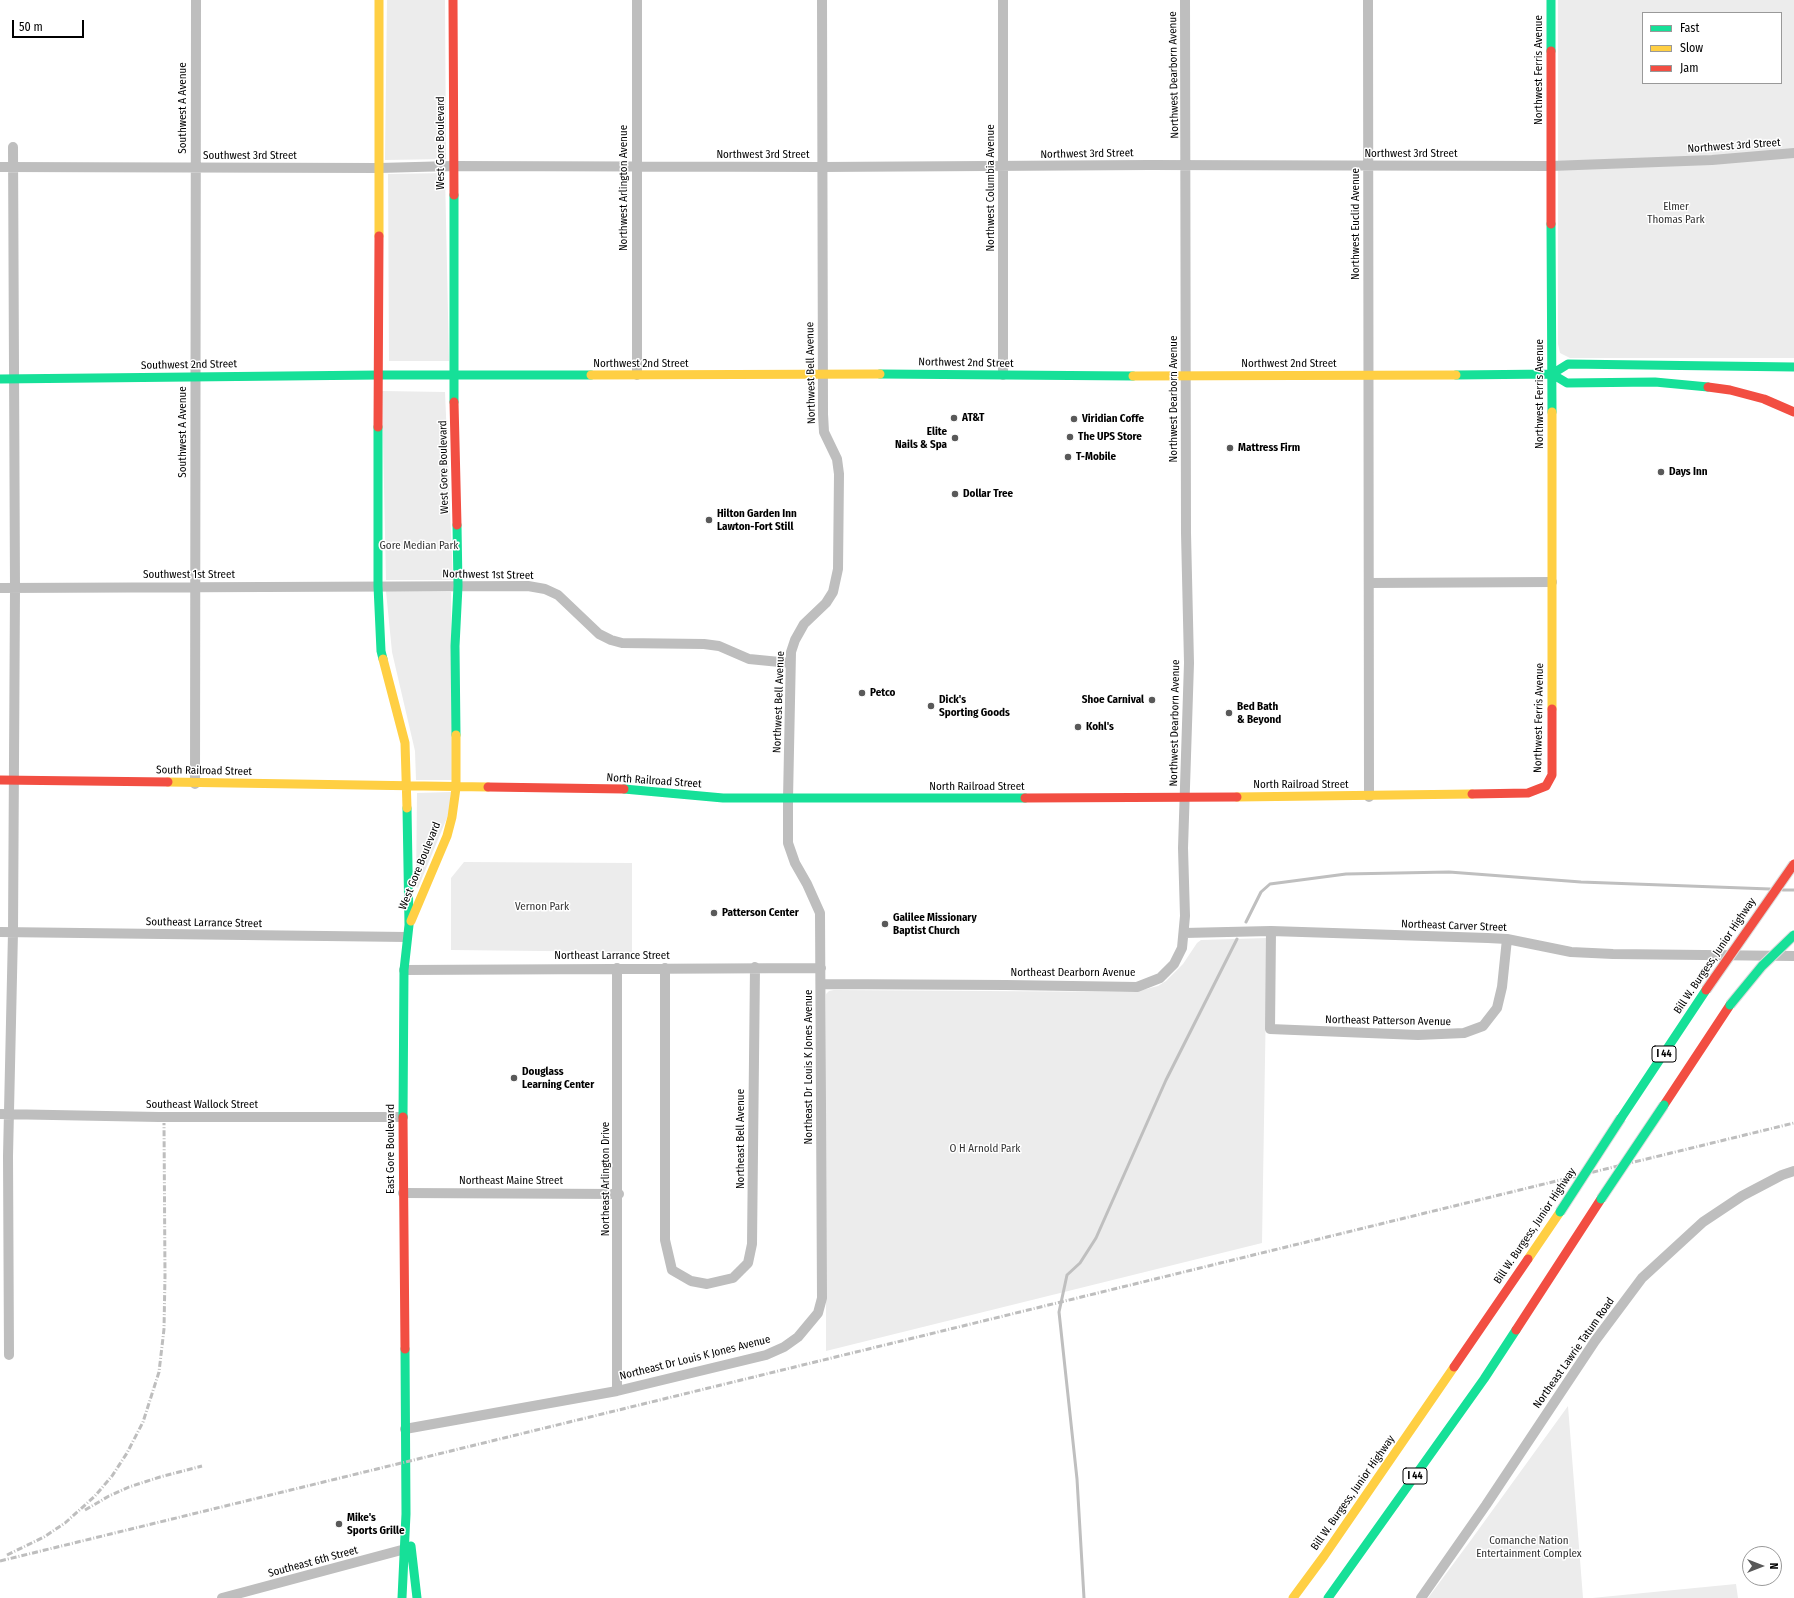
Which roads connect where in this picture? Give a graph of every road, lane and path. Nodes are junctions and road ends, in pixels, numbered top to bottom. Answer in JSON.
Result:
{"nodes":[{"id":1,"x":196,"y":0,"type":"edge"},
{"id":2,"x":379,"y":0,"type":"edge"},
{"id":3,"x":453,"y":0,"type":"edge"},
{"id":4,"x":637,"y":0,"type":"edge"},
{"id":5,"x":822,"y":0,"type":"edge"},
{"id":6,"x":1003,"y":0,"type":"edge"},
{"id":7,"x":1185,"y":0,"type":"edge"},
{"id":8,"x":1368,"y":0,"type":"edge"},
{"id":9,"x":1550,"y":0,"type":"edge"},
{"id":10,"x":13,"y":147,"type":"dead end"},
{"id":11,"x":1794,"y":153,"type":"edge"},
{"id":12,"x":0,"y":166,"type":"edge"},
{"id":13,"x":452,"y":166,"type":"junction"},
{"id":14,"x":1187,"y":166,"type":"junction"},
{"id":15,"x":1368,"y":166,"type":"junction"},
{"id":16,"x":1550,"y":166,"type":"junction"},
{"id":17,"x":13,"y":167,"type":"junction"},
{"id":18,"x":195,"y":167,"type":"junction"},
{"id":19,"x":636,"y":167,"type":"junction"},
{"id":20,"x":822,"y":167,"type":"junction"},
{"id":21,"x":1003,"y":167,"type":"junction"},
{"id":22,"x":379,"y":168,"type":"junction"},
{"id":23,"x":1794,"y":367,"type":"edge"},
{"id":24,"x":1552,"y":374,"type":"junction"},
{"id":25,"x":379,"y":375,"type":"junction"},
{"id":26,"x":637,"y":375,"type":"junction"},
{"id":27,"x":822,"y":375,"type":"junction"},
{"id":28,"x":1003,"y":375,"type":"junction"},
{"id":29,"x":1368,"y":375,"type":"junction"},
{"id":30,"x":454,"y":376,"type":"junction"},
{"id":31,"x":1185,"y":376,"type":"junction"},
{"id":32,"x":195,"y":377,"type":"junction"},
{"id":33,"x":0,"y":379,"type":"edge"},
{"id":34,"x":15,"y":380,"type":"junction"},
{"id":35,"x":1794,"y":412,"type":"edge"},
{"id":36,"x":1552,"y":582,"type":"junction"},
{"id":37,"x":1369,"y":583,"type":"junction"},
{"id":38,"x":378,"y":586,"type":"junction"},
{"id":39,"x":458,"y":586,"type":"junction"},
{"id":40,"x":0,"y":588,"type":"edge"},
{"id":41,"x":15,"y":588,"type":"junction"},
{"id":42,"x":195,"y":588,"type":"junction"},
{"id":43,"x":790,"y":663,"type":"junction"},
{"id":44,"x":0,"y":780,"type":"edge"},
{"id":45,"x":14,"y":780,"type":"junction"},
{"id":46,"x":196,"y":784,"type":"junction"},
{"id":47,"x":407,"y":786,"type":"junction"},
{"id":48,"x":1546,"y":786,"type":"joint"},
{"id":49,"x":456,"y":788,"type":"junction"},
{"id":50,"x":1369,"y":797,"type":"junction"},
{"id":51,"x":1186,"y":798,"type":"junction"},
{"id":52,"x":788,"y":800,"type":"junction"},
{"id":53,"x":1794,"y":864,"type":"edge"},
{"id":54,"x":409,"y":925,"type":"junction"},
{"id":55,"x":1271,"y":931,"type":"junction"},
{"id":56,"x":0,"y":932,"type":"edge"},
{"id":57,"x":13,"y":932,"type":"junction"},
{"id":58,"x":1184,"y":932,"type":"junction"},
{"id":59,"x":1794,"y":935,"type":"edge"},
{"id":60,"x":407,"y":937,"type":"junction"},
{"id":61,"x":1507,"y":939,"type":"junction"},
{"id":62,"x":1794,"y":956,"type":"edge"},
{"id":63,"x":755,"y":967,"type":"junction"},
{"id":64,"x":617,"y":968,"type":"junction"},
{"id":65,"x":665,"y":968,"type":"junction"},
{"id":66,"x":821,"y":968,"type":"junction"},
{"id":67,"x":404,"y":970,"type":"junction"},
{"id":68,"x":821,"y":984,"type":"junction"},
{"id":69,"x":4,"y":1114,"type":"edge"},
{"id":70,"x":403,"y":1117,"type":"junction"},
{"id":71,"x":1794,"y":1171,"type":"edge"},
{"id":72,"x":403,"y":1193,"type":"junction"},
{"id":73,"x":618,"y":1194,"type":"junction"},
{"id":74,"x":4,"y":1236,"type":"edge"},
{"id":75,"x":9,"y":1355,"type":"dead end"},
{"id":76,"x":617,"y":1391,"type":"junction"},
{"id":77,"x":405,"y":1429,"type":"junction"},
{"id":78,"x":407,"y":1549,"type":"junction"},
{"id":79,"x":1324,"y":1556,"type":"junction"},
{"id":80,"x":1347,"y":1573,"type":"junction"},
{"id":81,"x":222,"y":1598,"type":"edge"},
{"id":82,"x":402,"y":1598,"type":"edge"},
{"id":83,"x":417,"y":1598,"type":"edge"},
{"id":84,"x":1293,"y":1598,"type":"edge"},
{"id":85,"x":1298,"y":1598,"type":"edge"},
{"id":86,"x":1321,"y":1598,"type":"edge"},
{"id":87,"x":1328,"y":1598,"type":"edge"},
{"id":88,"x":1421,"y":1598,"type":"edge"}],
"edges":[{"from":1,"to":18,"type":"street","name":"Southwest A Avenue"},
{"from":2,"to":22,"type":"main road"},
{"from":3,"to":13,"type":"main road","name":"West Gore Boulevard"},
{"from":4,"to":19,"type":"street","name":"Northwest Arlington Avenue"},
{"from":5,"to":20,"type":"street","name":"Northwest Bell Avenue"},
{"from":6,"to":21,"type":"street","name":"Northwest Columbia Avenue"},
{"from":7,"to":14,"type":"street","name":"Northwest Dearborn Avenue"},
{"from":8,"to":15,"type":"street","name":"Northwest Euclid Avenue"},
{"from":9,"to":16,"type":"main road","name":"Northwest Ferris Avenue"},
{"from":10,"to":17,"type":"street"},
{"from":11,"to":16,"type":"street","name":"Northwest 3rd Street"},
{"from":12,"to":17,"type":"street","name":"Southwest 3rd Street"},
{"from":13,"to":19,"type":"street","name":"Northwest 3rd Street"},
{"from":13,"to":22,"type":"street","name":"Northwest 3rd Street"},
{"from":13,"to":30,"type":"main road","name":"West Gore Boulevard"},
{"from":14,"to":15,"type":"street","name":"Northwest 3rd Street"},
{"from":14,"to":21,"type":"street","name":"Northwest 3rd Street"},
{"from":14,"to":31,"type":"street","name":"Northwest Dearborn Avenue"},
{"from":15,"to":16,"type":"street","name":"Northwest 3rd Street"},
{"from":15,"to":29,"type":"street","name":"Northwest Euclid Avenue"},
{"from":16,"to":24,"type":"main road","name":"Northwest Ferris Avenue"},
{"from":17,"to":18,"type":"street","name":"Southwest 3rd Street"},
{"from":17,"to":34,"type":"street"},
{"from":18,"to":22,"type":"street","name":"Southwest 3rd Street"},
{"from":18,"to":32,"type":"street","name":"Southwest A Avenue"},
{"from":19,"to":20,"type":"street","name":"Northwest 3rd Street"},
{"from":19,"to":26,"type":"street","name":"Northwest Arlington Avenue"},
{"from":20,"to":21,"type":"street","name":"Northwest 3rd Street"},
{"from":20,"to":27,"type":"street","name":"Northwest Bell Avenue"},
{"from":21,"to":28,"type":"street","name":"Northwest Columbia Avenue"},
{"from":22,"to":25,"type":"main road"},
{"from":23,"to":24,"type":"main road"},
{"from":24,"to":29,"type":"main road","name":"Northwest 2nd Street"},
{"from":24,"to":35,"type":"main road"},
{"from":24,"to":36,"type":"main road","name":"Northwest Ferris Avenue"},
{"from":25,"to":30,"type":"main road","name":"Northwest 2nd Street"},
{"from":25,"to":32,"type":"main road","name":"Southwest 2nd Street"},
{"from":25,"to":38,"type":"main road"},
{"from":26,"to":27,"type":"main road","name":"Northwest 2nd Street"},
{"from":26,"to":30,"type":"main road","name":"Northwest 2nd Street"},
{"from":27,"to":28,"type":"main road","name":"Northwest 2nd Street"},
{"from":27,"to":43,"type":"street","name":"Northwest Bell Avenue"},
{"from":28,"to":31,"type":"main road","name":"Northwest 2nd Street"},
{"from":29,"to":31,"type":"main road","name":"Northwest 2nd Street"},
{"from":29,"to":37,"type":"street","name":"Northwest Euclid Avenue"},
{"from":30,"to":39,"type":"main road","name":"West Gore Boulevard"},
{"from":31,"to":51,"type":"street","name":"Northwest Dearborn Avenue"},
{"from":32,"to":34,"type":"main road","name":"Southwest 2nd Street"},
{"from":32,"to":42,"type":"street","name":"Southwest A Avenue"},
{"from":33,"to":34,"type":"main road","name":"Southwest 2nd Street"},
{"from":34,"to":41,"type":"street"},
{"from":36,"to":37,"type":"street"},
{"from":36,"to":48,"type":"main road","name":"Northwest Ferris Avenue"},
{"from":37,"to":50,"type":"street","name":"Northwest Euclid Avenue"},
{"from":38,"to":39,"type":"street","name":"Northwest 1st Street"},
{"from":38,"to":42,"type":"street","name":"Southwest 1st Street"},
{"from":38,"to":47,"type":"main road"},
{"from":39,"to":43,"type":"street","name":"Northwest 1st Street"},
{"from":39,"to":49,"type":"main road","name":"West Gore Boulevard"},
{"from":40,"to":41,"type":"street","name":"Southwest 1st Street"},
{"from":41,"to":42,"type":"street","name":"Southwest 1st Street"},
{"from":41,"to":45,"type":"street"},
{"from":42,"to":46,"type":"street","name":"Southwest A Avenue"},
{"from":43,"to":52,"type":"street","name":"Northwest Bell Avenue"},
{"from":44,"to":45,"type":"main road","name":"South Railroad Street"},
{"from":45,"to":46,"type":"main road","name":"South Railroad Street"},
{"from":45,"to":57,"type":"street"},
{"from":46,"to":47,"type":"main road","name":"South Railroad Street"},
{"from":47,"to":49,"type":"main road","name":"North Railroad Street"},
{"from":47,"to":54,"type":"main road","name":"East Gore Boulevard"},
{"from":48,"to":50,"type":"main road","name":"North Railroad Street"},
{"from":49,"to":52,"type":"main road","name":"North Railroad Street"},
{"from":49,"to":54,"type":"main road","name":"West Gore Boulevard"},
{"from":50,"to":51,"type":"main road","name":"North Railroad Street"},
{"from":51,"to":52,"type":"main road","name":"North Railroad Street"},
{"from":51,"to":58,"type":"street","name":"Northeast Dearborn Avenue"},
{"from":52,"to":66,"type":"street"},
{"from":53,"to":79,"type":"main road","name":"Bill W. Burgess, Junior Highway","number":"I 44","bridge":true},
{"from":54,"to":60,"type":"main road","name":"East Gore Boulevard"},
{"from":55,"to":58,"type":"street","name":"Northeast Carver Street"},
{"from":55,"to":61,"type":"street","name":"Northeast Carver Street"},
{"from":55,"to":61,"type":"street","name":"Northeast Patterson Avenue"},
{"from":56,"to":57,"type":"street","name":"Southeast Larrance Street"},
{"from":57,"to":60,"type":"street","name":"Southeast Larrance Street"},
{"from":57,"to":69,"type":"street"},
{"from":58,"to":68,"type":"street","name":"Northeast Dearborn Avenue"},
{"from":59,"to":80,"type":"main road","number":"I 44","bridge":true},
{"from":60,"to":67,"type":"main road","name":"East Gore Boulevard"},
{"from":61,"to":62,"type":"street","name":"Northeast Carver Street"},
{"from":63,"to":65,"type":"street","name":"Northeast Larrance Street"},
{"from":63,"to":65,"type":"street","name":"Northeast Bell Avenue"},
{"from":63,"to":66,"type":"street","name":"Northeast Larrance Street"},
{"from":64,"to":65,"type":"street","name":"Northeast Larrance Street"},
{"from":64,"to":67,"type":"street","name":"Northeast Larrance Street"},
{"from":64,"to":73,"type":"street","name":"Northeast Arlington Drive"},
{"from":66,"to":68,"type":"street"},
{"from":67,"to":70,"type":"main road","name":"East Gore Boulevard"},
{"from":68,"to":76,"type":"street","name":"Northeast Dr Louis K Jones Avenue"},
{"from":69,"to":70,"type":"street","name":"Southeast Wallock Street"},
{"from":69,"to":74,"type":"street"},
{"from":70,"to":72,"type":"main road","name":"East Gore Boulevard"},
{"from":71,"to":88,"type":"street","name":"Northeast Lawrie Tatum Road"},
{"from":72,"to":73,"type":"street","name":"Northeast Maine Street"},
{"from":72,"to":77,"type":"main road","name":"East Gore Boulevard"},
{"from":73,"to":76,"type":"street","name":"Northeast Arlington Drive"},
{"from":74,"to":75,"type":"street"},
{"from":76,"to":77,"type":"street","name":"Northeast Dr Louis K Jones Avenue"},
{"from":77,"to":78,"type":"main road","name":"East Gore Boulevard"},
{"from":78,"to":81,"type":"street","name":"Southeast 6th Street"},
{"from":78,"to":82,"type":"main road","name":"East Gore Boulevard"},
{"from":78,"to":83,"type":"main road","name":"East Gore Boulevard"},
{"from":79,"to":84,"type":"main road","name":"Bill W. Burgess, Junior Highway","number":"I 44"},
{"from":79,"to":85,"type":"main road"},
{"from":80,"to":86,"type":"main road"},
{"from":80,"to":87,"type":"main road","number":"I 44"}]}
